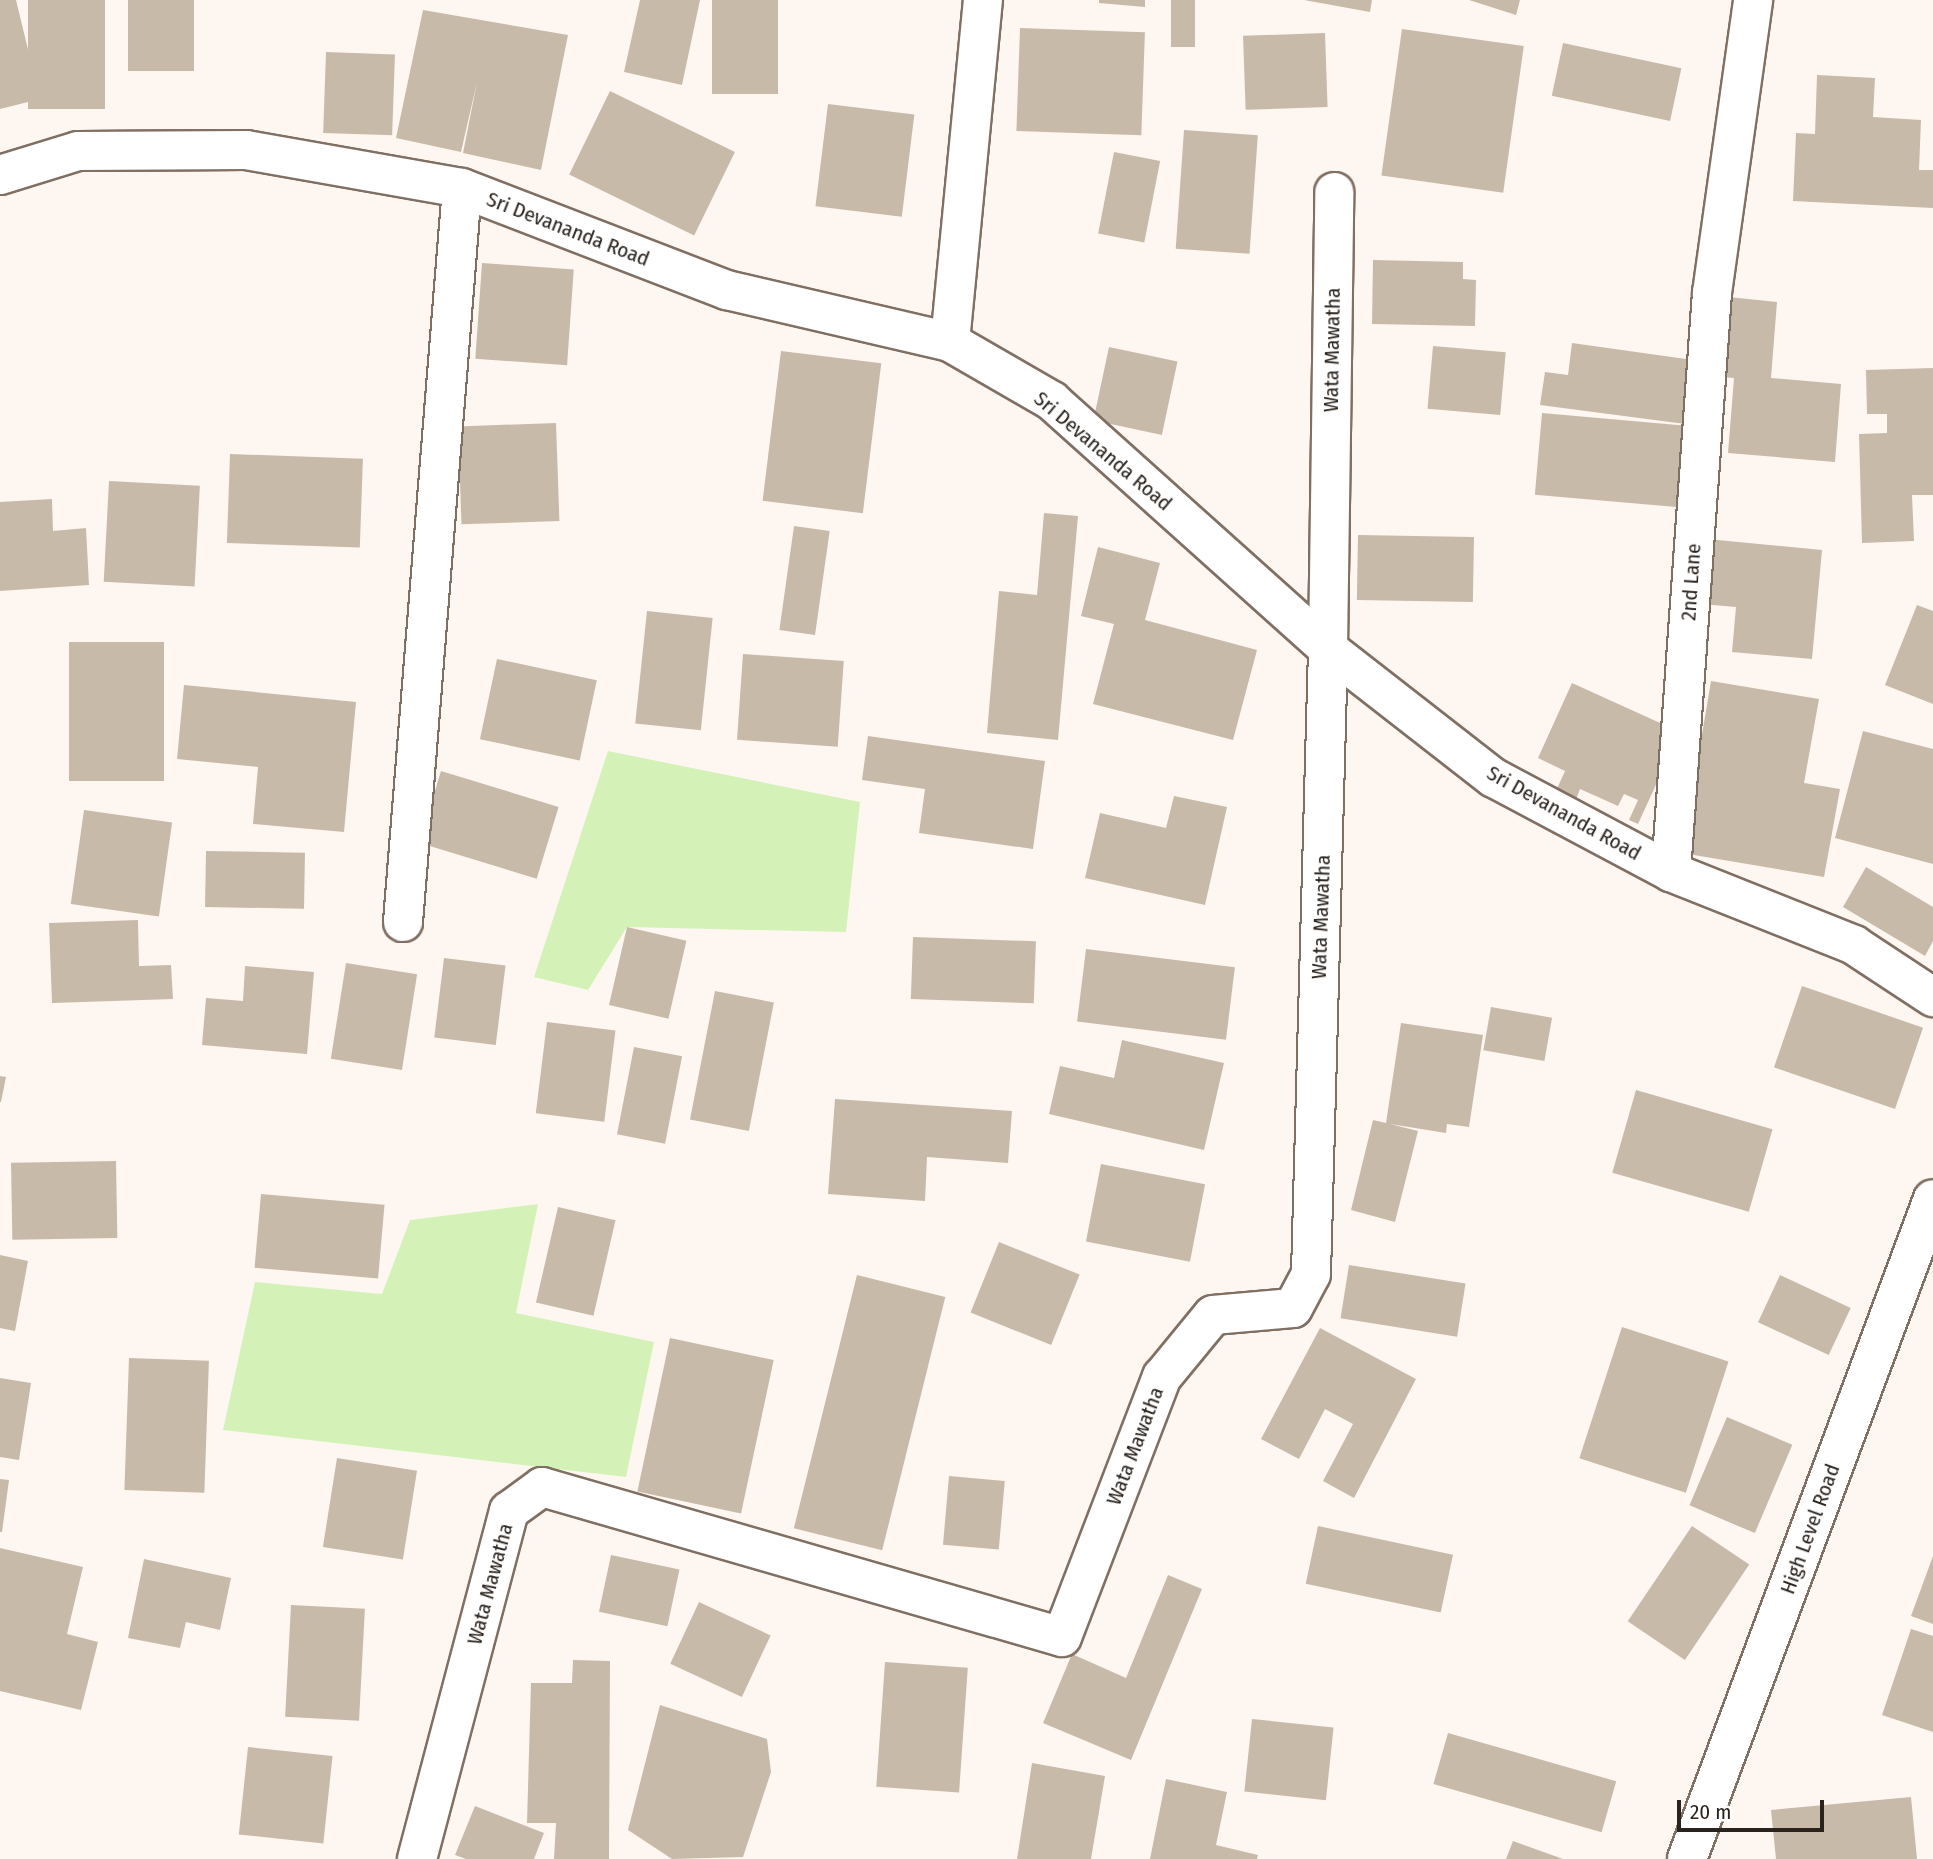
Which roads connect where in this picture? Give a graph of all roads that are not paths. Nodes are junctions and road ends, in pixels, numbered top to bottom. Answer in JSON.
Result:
{"nodes":[{"id":1,"x":983,"y":0,"type":"edge"},
{"id":2,"x":1753,"y":0,"type":"edge"},
{"id":3,"x":0,"y":175,"type":"edge"},
{"id":4,"x":462,"y":188,"type":"junction"},
{"id":5,"x":1334,"y":191,"type":"dead end"},
{"id":6,"x":950,"y":342,"type":"junction"},
{"id":7,"x":1328,"y":649,"type":"junction"},
{"id":8,"x":1671,"y":872,"type":"junction"},
{"id":9,"x":403,"y":922,"type":"dead end"},
{"id":10,"x":1933,"y":997,"type":"edge"},
{"id":11,"x":1933,"y":1199,"type":"edge"},
{"id":12,"x":417,"y":1859,"type":"edge"},
{"id":13,"x":1687,"y":1859,"type":"edge"}],
"edges":[{"from":1,"to":6,"type":"main road"},
{"from":2,"to":8,"type":"main road","name":"2nd Lane"},
{"from":3,"to":4,"type":"main road","name":"Sri Devananda Road"},
{"from":4,"to":6,"type":"main road","name":"Sri Devananda Road"},
{"from":4,"to":9,"type":"main road"},
{"from":5,"to":7,"type":"main road","name":"Wata Mawatha"},
{"from":6,"to":7,"type":"main road","name":"Sri Devananda Road"},
{"from":7,"to":8,"type":"main road","name":"Sri Devananda Road"},
{"from":7,"to":12,"type":"main road","name":"Wata Mawatha"},
{"from":8,"to":10,"type":"main road","name":"Sri Devananda Road"},
{"from":11,"to":13,"type":"main road","name":"High Level Road"}]}
